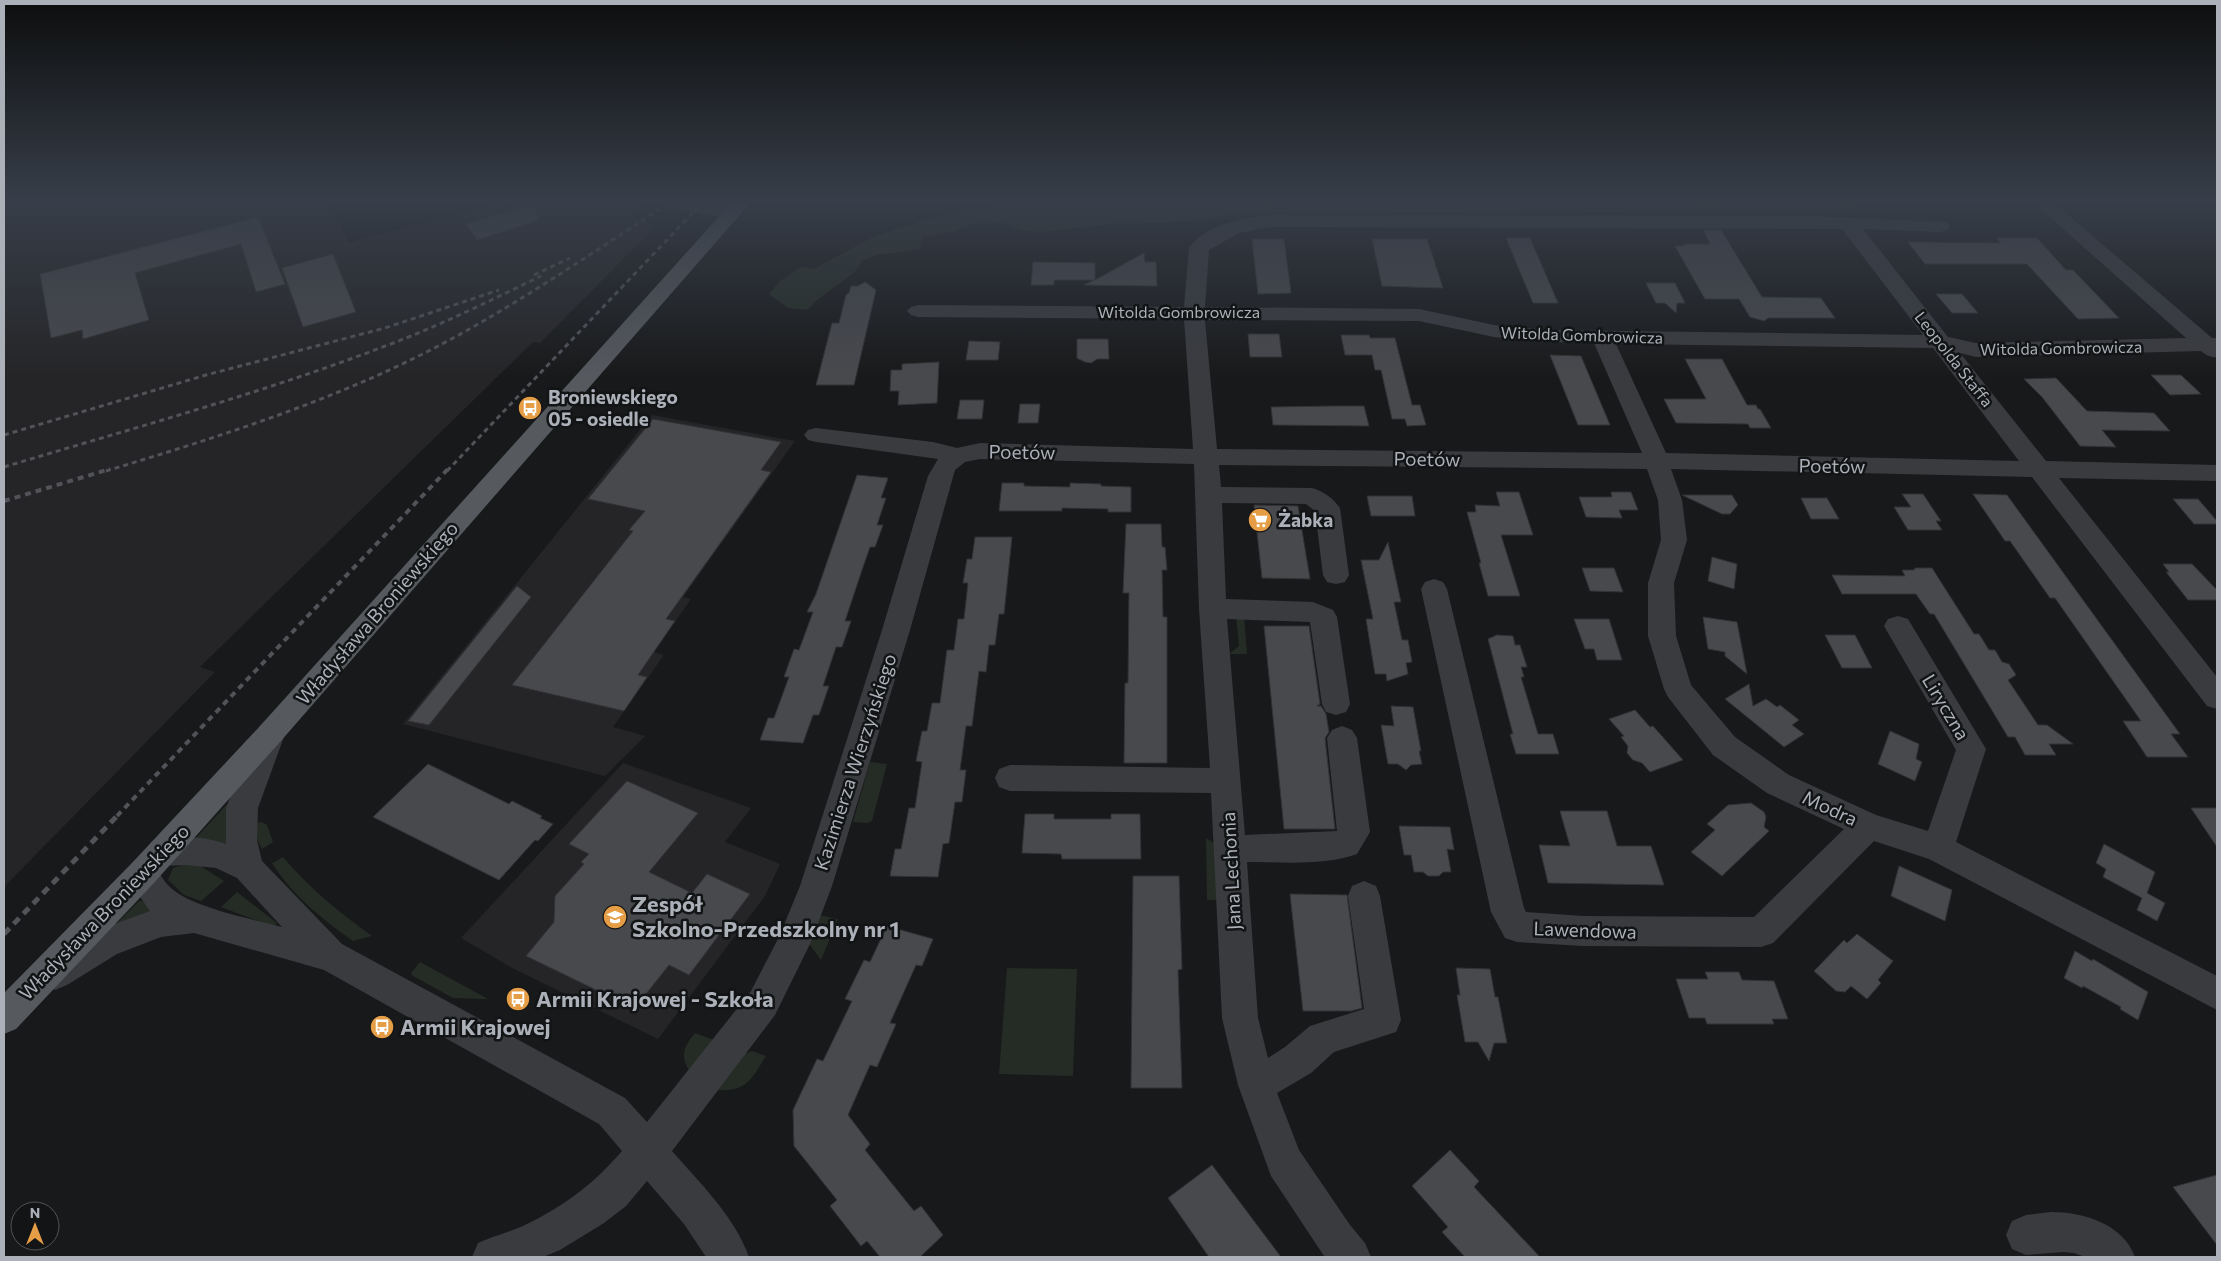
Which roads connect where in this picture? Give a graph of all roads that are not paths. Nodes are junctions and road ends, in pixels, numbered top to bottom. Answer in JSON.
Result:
{"nodes":[{"id":1,"x":690,"y":261,"type":"edge"},
{"id":2,"x":1198,"y":261,"type":"edge"},
{"id":3,"x":1877,"y":261,"type":"edge"},
{"id":4,"x":2111,"y":261,"type":"edge"},
{"id":5,"x":918,"y":311,"type":"dead end"},
{"id":6,"x":1194,"y":312,"type":"junction"},
{"id":7,"x":1602,"y":337,"type":"junction"},
{"id":8,"x":1941,"y":342,"type":"junction"},
{"id":9,"x":2214,"y":348,"type":"edge"},
{"id":10,"x":816,"y":435,"type":"dead end"},
{"id":11,"x":957,"y":456,"type":"junction"},
{"id":12,"x":1206,"y":457,"type":"junction"},
{"id":13,"x":1655,"y":462,"type":"junction"},
{"id":14,"x":2040,"y":471,"type":"junction"},
{"id":15,"x":2217,"y":473,"type":"edge"},
{"id":16,"x":1209,"y":495,"type":"junction"},
{"id":17,"x":1336,"y":575,"type":"dead end"},
{"id":18,"x":1434,"y":590,"type":"dead end"},
{"id":19,"x":1213,"y":609,"type":"junction"},
{"id":20,"x":1898,"y":626,"type":"dead end"},
{"id":21,"x":2217,"y":698,"type":"edge"},
{"id":22,"x":1336,"y":704,"type":"dead end"},
{"id":23,"x":270,"y":734,"type":"junction"},
{"id":24,"x":1342,"y":738,"type":"dead end"},
{"id":25,"x":1010,"y":778,"type":"dead end"},
{"id":26,"x":1226,"y":781,"type":"junction"},
{"id":27,"x":1868,"y":826,"type":"junction"},
{"id":28,"x":1938,"y":848,"type":"junction"},
{"id":29,"x":1230,"y":849,"type":"junction"},
{"id":30,"x":152,"y":863,"type":"junction"},
{"id":31,"x":248,"y":868,"type":"junction"},
{"id":32,"x":1364,"y":896,"type":"dead end"},
{"id":33,"x":194,"y":918,"type":"junction"},
{"id":34,"x":332,"y":956,"type":"junction"},
{"id":35,"x":30,"y":990,"type":"junction"},
{"id":36,"x":2217,"y":994,"type":"edge"},
{"id":37,"x":4,"y":1017,"type":"edge"},
{"id":38,"x":1256,"y":1085,"type":"junction"},
{"id":39,"x":648,"y":1151,"type":"junction"},
{"id":40,"x":2026,"y":1235,"type":"dead end"},
{"id":41,"x":492,"y":1257,"type":"edge"},
{"id":42,"x":729,"y":1257,"type":"edge"},
{"id":43,"x":1351,"y":1257,"type":"edge"},
{"id":44,"x":2115,"y":1257,"type":"edge"}],
"edges":[{"from":1,"to":23,"type":"main road","name":"Władysława Broniewskiego"},
{"from":2,"to":6,"type":"street","name":"Jana Lechonia"},
{"from":3,"to":8,"type":"street","name":"Leopolda Staffa"},
{"from":4,"to":9,"type":"street"},
{"from":5,"to":6,"type":"street","name":"Witolda Gombrowicza"},
{"from":6,"to":7,"type":"street","name":"Witolda Gombrowicza"},
{"from":6,"to":12,"type":"street","name":"Jana Lechonia"},
{"from":7,"to":8,"type":"street","name":"Witolda Gombrowicza"},
{"from":7,"to":13,"type":"street","name":"Modra"},
{"from":8,"to":9,"type":"street","name":"Witolda Gombrowicza"},
{"from":8,"to":14,"type":"street","name":"Leopolda Staffa"},
{"from":10,"to":11,"type":"street","name":"Poetów"},
{"from":11,"to":12,"type":"street","name":"Poetów"},
{"from":11,"to":39,"type":"street","name":"Kazimierza Wierzyńskiego"},
{"from":12,"to":13,"type":"street","name":"Poetów"},
{"from":12,"to":16,"type":"street","name":"Jana Lechonia"},
{"from":13,"to":14,"type":"street","name":"Poetów"},
{"from":13,"to":27,"type":"street","name":"Modra"},
{"from":14,"to":15,"type":"street"},
{"from":14,"to":21,"type":"street","name":"Leopolda Staffa"},
{"from":16,"to":17,"type":"street"},
{"from":16,"to":19,"type":"street","name":"Jana Lechonia"},
{"from":18,"to":27,"type":"street","name":"Lawendowa"},
{"from":19,"to":22,"type":"street"},
{"from":19,"to":26,"type":"street","name":"Jana Lechonia"},
{"from":20,"to":28,"type":"street","name":"Liryczna"},
{"from":23,"to":30,"type":"main road","name":"Władysława Broniewskiego"},
{"from":23,"to":31,"type":"street"},
{"from":24,"to":29,"type":"street"},
{"from":25,"to":26,"type":"street"},
{"from":26,"to":29,"type":"street","name":"Jana Lechonia"},
{"from":27,"to":28,"type":"street","name":"Modra"},
{"from":28,"to":36,"type":"street","name":"Modra"},
{"from":29,"to":38,"type":"street","name":"Jana Lechonia"},
{"from":30,"to":31,"type":"street"},
{"from":30,"to":33,"type":"street"},
{"from":30,"to":35,"type":"main road","name":"Władysława Broniewskiego"},
{"from":31,"to":34,"type":"street"},
{"from":32,"to":38,"type":"street"},
{"from":33,"to":34,"type":"street"},
{"from":33,"to":35,"type":"street"},
{"from":34,"to":39,"type":"street"},
{"from":35,"to":37,"type":"main road","name":"Władysława Broniewskiego"},
{"from":38,"to":43,"type":"street","name":"Jana Lechonia"},
{"from":39,"to":41,"type":"street","name":"Kazimierza Wierzyńskiego"},
{"from":39,"to":42,"type":"street"},
{"from":40,"to":44,"type":"street"}]}
